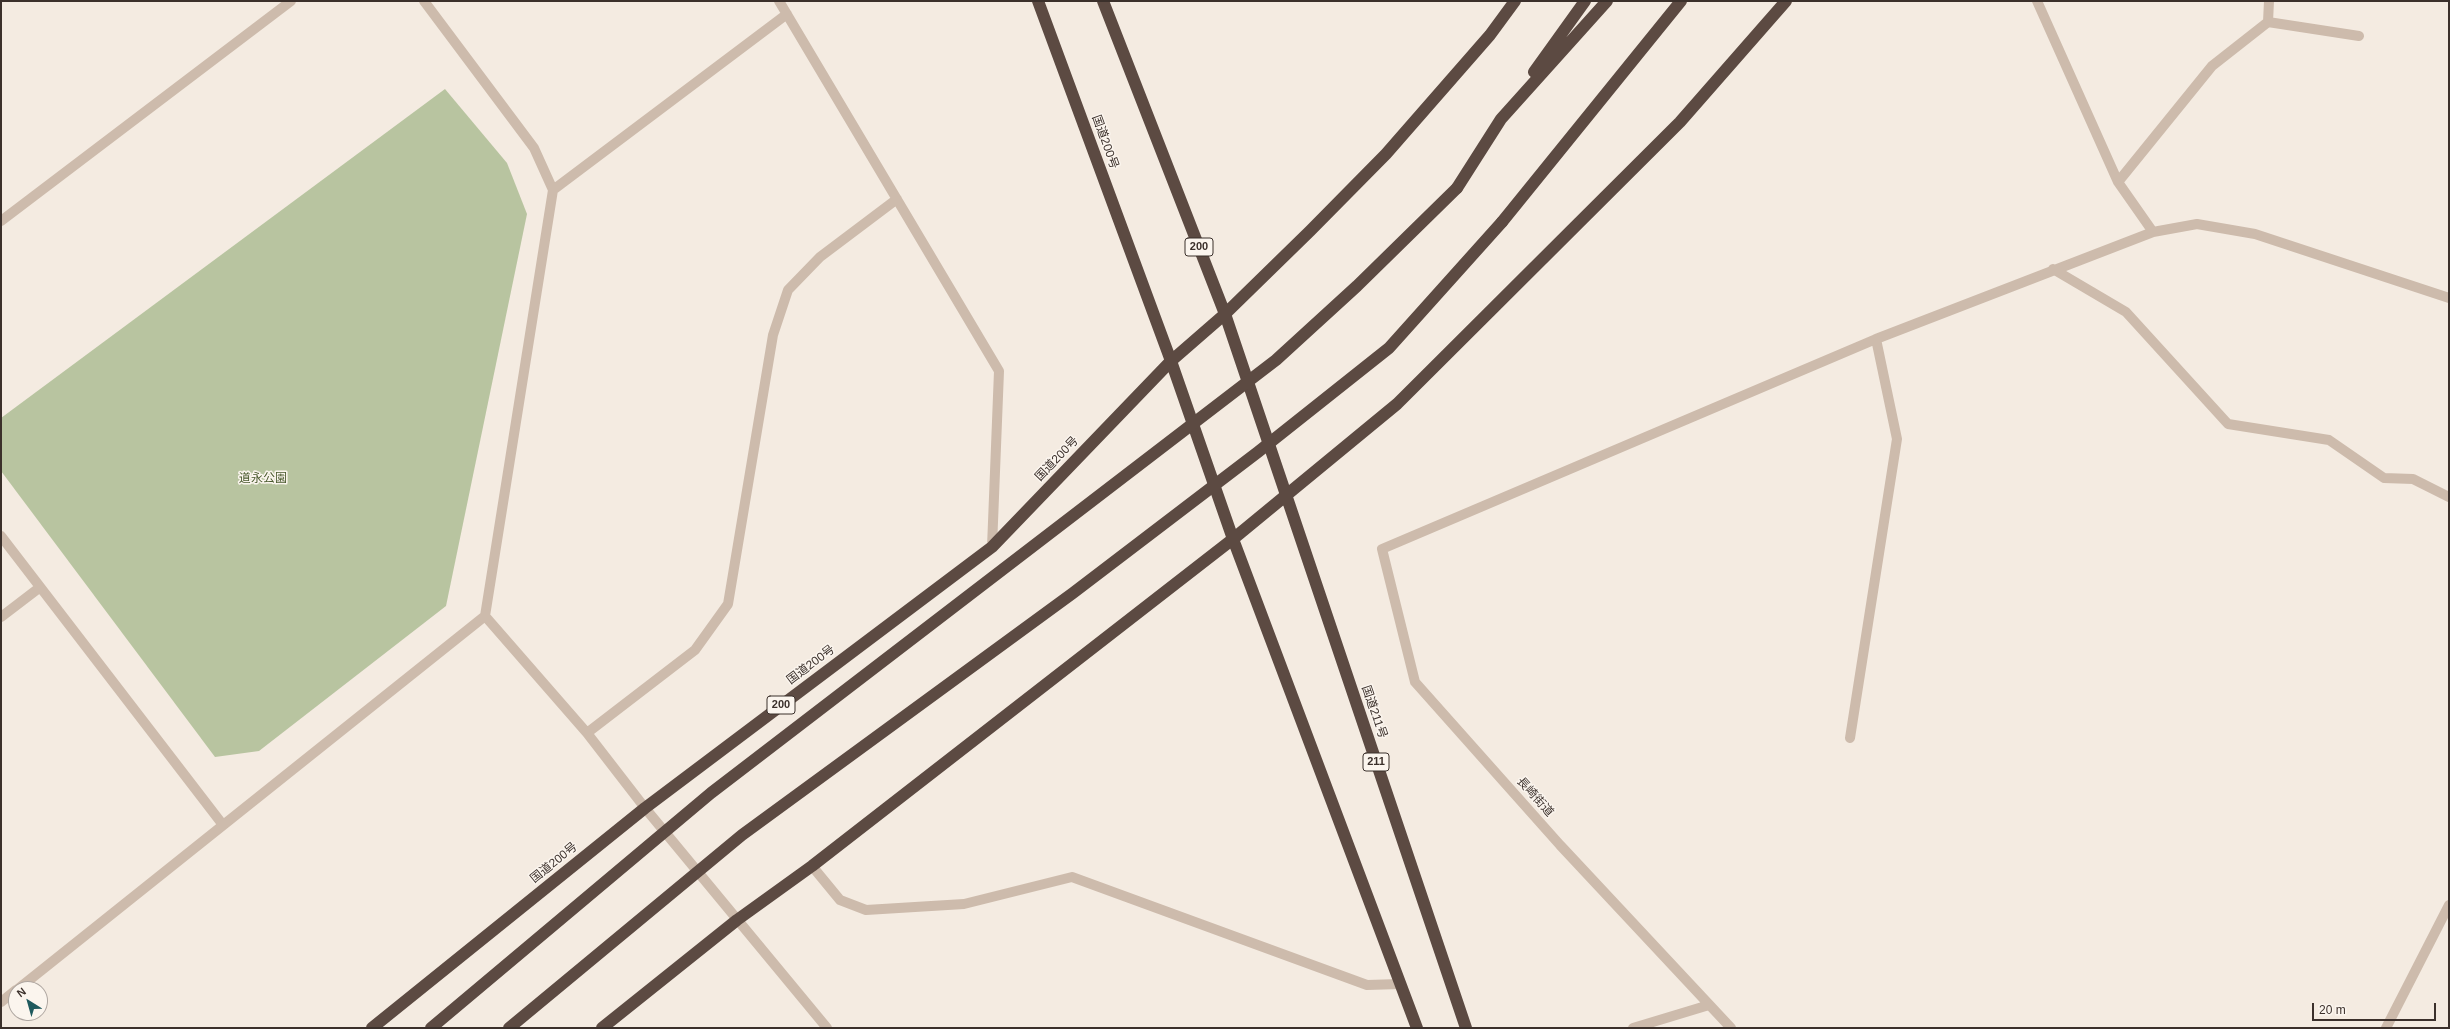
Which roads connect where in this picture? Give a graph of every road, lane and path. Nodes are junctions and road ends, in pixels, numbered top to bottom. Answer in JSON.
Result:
{"nodes":[{"id":1,"x":291,"y":1,"type":"edge"},
{"id":2,"x":424,"y":1,"type":"edge"},
{"id":3,"x":779,"y":1,"type":"edge"},
{"id":4,"x":1038,"y":1,"type":"edge"},
{"id":5,"x":1103,"y":1,"type":"edge"},
{"id":6,"x":1515,"y":1,"type":"edge"},
{"id":7,"x":1585,"y":1,"type":"edge"},
{"id":8,"x":1607,"y":1,"type":"edge"},
{"id":9,"x":1681,"y":1,"type":"edge"},
{"id":10,"x":1786,"y":1,"type":"edge"},
{"id":11,"x":2037,"y":1,"type":"edge"},
{"id":12,"x":2269,"y":1,"type":"edge"},
{"id":13,"x":787,"y":14,"type":"junction"},
{"id":14,"x":2268,"y":22,"type":"junction"},
{"id":15,"x":2359,"y":36,"type":"dead end"},
{"id":16,"x":1501,"y":119,"type":"junction"},
{"id":17,"x":2118,"y":182,"type":"junction"},
{"id":18,"x":554,"y":190,"type":"junction"},
{"id":19,"x":897,"y":199,"type":"junction"},
{"id":20,"x":1,"y":220,"type":"edge"},
{"id":21,"x":2153,"y":232,"type":"junction"},
{"id":22,"x":2053,"y":269,"type":"junction"},
{"id":23,"x":2449,"y":298,"type":"edge"},
{"id":24,"x":1225,"y":314,"type":"junction"},
{"id":25,"x":1876,"y":339,"type":"junction"},
{"id":26,"x":1170,"y":361,"type":"junction"},
{"id":27,"x":1286,"y":496,"type":"junction"},
{"id":28,"x":2449,"y":497,"type":"edge"},
{"id":29,"x":1,"y":536,"type":"edge"},
{"id":30,"x":1233,"y":539,"type":"junction"},
{"id":31,"x":992,"y":547,"type":"junction"},
{"id":32,"x":39,"y":588,"type":"junction"},
{"id":33,"x":485,"y":616,"type":"junction"},
{"id":34,"x":1,"y":617,"type":"edge"},
{"id":35,"x":587,"y":733,"type":"junction"},
{"id":36,"x":1850,"y":738,"type":"dead end"},
{"id":37,"x":645,"y":808,"type":"junction"},
{"id":38,"x":223,"y":825,"type":"junction"},
{"id":39,"x":812,"y":866,"type":"junction"},
{"id":40,"x":2449,"y":905,"type":"edge"},
{"id":41,"x":737,"y":920,"type":"junction"},
{"id":42,"x":28,"y":981,"type":"edge"},
{"id":43,"x":1400,"y":984,"type":"junction"},
{"id":44,"x":1709,"y":1005,"type":"junction"},
{"id":45,"x":372,"y":1028,"type":"edge"},
{"id":46,"x":431,"y":1028,"type":"edge"},
{"id":47,"x":509,"y":1028,"type":"edge"},
{"id":48,"x":602,"y":1028,"type":"edge"},
{"id":49,"x":827,"y":1028,"type":"edge"},
{"id":50,"x":1416,"y":1028,"type":"edge"},
{"id":51,"x":1466,"y":1028,"type":"edge"},
{"id":52,"x":1633,"y":1028,"type":"edge"},
{"id":53,"x":1731,"y":1028,"type":"edge"},
{"id":54,"x":2386,"y":1028,"type":"edge"}],
"edges":[{"from":1,"to":20,"type":"street"},
{"from":2,"to":18,"type":"street"},
{"from":3,"to":13,"type":"street"},
{"from":4,"to":26,"type":"highway","name":"国道200号"},
{"from":5,"to":24,"type":"highway","number":"200"},
{"from":6,"to":24,"type":"highway","name":"国道200号"},
{"from":7,"to":16,"type":"highway"},
{"from":8,"to":16,"type":"highway"},
{"from":9,"to":47,"type":"highway","bridge":true},
{"from":10,"to":27,"type":"highway"},
{"from":11,"to":17,"type":"street"},
{"from":12,"to":14,"type":"street"},
{"from":13,"to":18,"type":"street"},
{"from":13,"to":19,"type":"street"},
{"from":14,"to":15,"type":"street"},
{"from":14,"to":17,"type":"street"},
{"from":16,"to":46,"type":"highway","bridge":true},
{"from":17,"to":21,"type":"street"},
{"from":18,"to":33,"type":"street"},
{"from":19,"to":31,"type":"street"},
{"from":19,"to":35,"type":"street"},
{"from":21,"to":22,"type":"street"},
{"from":21,"to":23,"type":"street"},
{"from":22,"to":25,"type":"street"},
{"from":22,"to":28,"type":"street"},
{"from":24,"to":26,"type":"highway","name":"国道200号","number":"200"},
{"from":24,"to":27,"type":"highway","number":"200"},
{"from":25,"to":36,"type":"street"},
{"from":25,"to":44,"type":"street","name":"長崎街道"},
{"from":26,"to":30,"type":"highway","name":"国道200号"},
{"from":26,"to":31,"type":"highway","name":"国道200号","number":"200"},
{"from":27,"to":30,"type":"highway"},
{"from":27,"to":51,"type":"highway","name":"国道211号","number":"211"},
{"from":29,"to":32,"type":"street"},
{"from":30,"to":39,"type":"highway"},
{"from":30,"to":43,"type":"highway"},
{"from":31,"to":37,"type":"highway","name":"国道200号","number":"200"},
{"from":32,"to":34,"type":"street"},
{"from":32,"to":38,"type":"street"},
{"from":33,"to":35,"type":"street"},
{"from":33,"to":38,"type":"street"},
{"from":35,"to":37,"type":"street"},
{"from":37,"to":41,"type":"street"},
{"from":37,"to":45,"type":"highway","name":"国道200号","number":"200"},
{"from":38,"to":42,"type":"street"},
{"from":39,"to":41,"type":"highway"},
{"from":39,"to":43,"type":"street"},
{"from":40,"to":54,"type":"street"},
{"from":41,"to":48,"type":"highway"},
{"from":41,"to":49,"type":"street"},
{"from":43,"to":50,"type":"highway"},
{"from":44,"to":52,"type":"street"},
{"from":44,"to":53,"type":"street","name":"長崎街道"}]}
